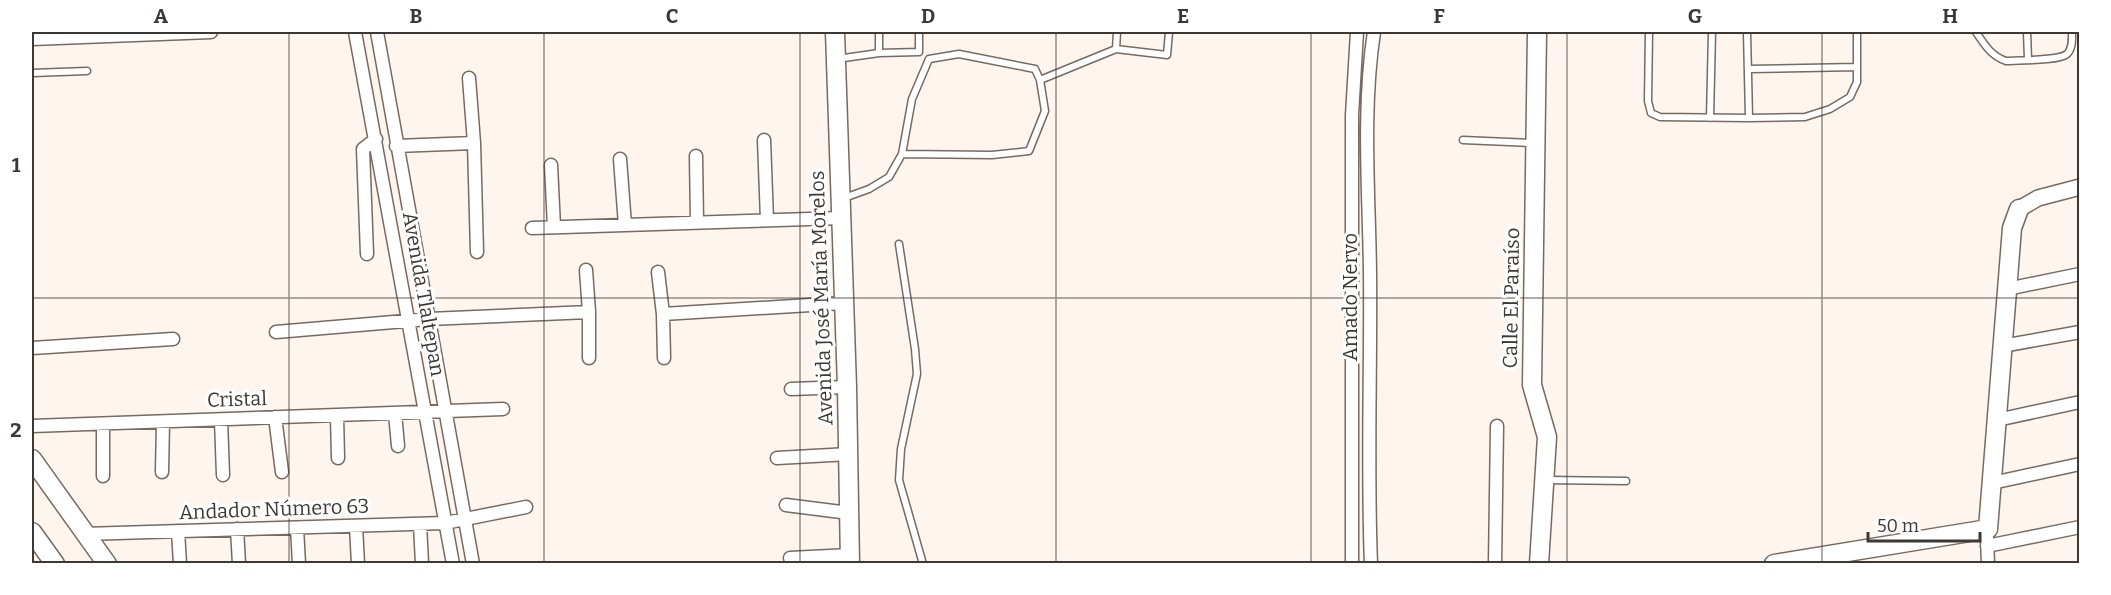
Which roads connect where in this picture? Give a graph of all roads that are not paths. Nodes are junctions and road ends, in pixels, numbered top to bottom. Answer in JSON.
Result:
{"nodes":[{"id":1,"x":211,"y":32,"type":"edge"},
{"id":2,"x":355,"y":32,"type":"edge"},
{"id":3,"x":377,"y":32,"type":"edge"},
{"id":4,"x":835,"y":32,"type":"edge"},
{"id":5,"x":879,"y":32,"type":"edge"},
{"id":6,"x":919,"y":32,"type":"edge"},
{"id":7,"x":1117,"y":32,"type":"edge"},
{"id":8,"x":1169,"y":32,"type":"edge"},
{"id":9,"x":1357,"y":32,"type":"edge"},
{"id":10,"x":1374,"y":32,"type":"edge"},
{"id":11,"x":1537,"y":32,"type":"edge"},
{"id":12,"x":1649,"y":32,"type":"edge"},
{"id":13,"x":1712,"y":32,"type":"edge"},
{"id":14,"x":1747,"y":32,"type":"edge"},
{"id":15,"x":1857,"y":32,"type":"edge"},
{"id":16,"x":1976,"y":32,"type":"edge"},
{"id":17,"x":2027,"y":32,"type":"edge"},
{"id":18,"x":2072,"y":32,"type":"edge"},
{"id":19,"x":32,"y":39,"type":"edge"},
{"id":20,"x":1116,"y":50,"type":"junction"},
{"id":21,"x":879,"y":53,"type":"junction"},
{"id":22,"x":836,"y":59,"type":"junction"},
{"id":23,"x":2028,"y":59,"type":"junction"},
{"id":24,"x":1857,"y":67,"type":"junction"},
{"id":25,"x":1748,"y":69,"type":"junction"},
{"id":26,"x":87,"y":71,"type":"dead end"},
{"id":27,"x":32,"y":73,"type":"edge"},
{"id":28,"x":469,"y":78,"type":"dead end"},
{"id":29,"x":1040,"y":80,"type":"junction"},
{"id":30,"x":1710,"y":118,"type":"junction"},
{"id":31,"x":1749,"y":118,"type":"junction"},
{"id":32,"x":376,"y":139,"type":"junction"},
{"id":33,"x":764,"y":140,"type":"dead end"},
{"id":34,"x":1463,"y":140,"type":"dead end"},
{"id":35,"x":474,"y":143,"type":"junction"},
{"id":36,"x":1536,"y":143,"type":"junction"},
{"id":37,"x":396,"y":146,"type":"junction"},
{"id":38,"x":902,"y":154,"type":"junction"},
{"id":39,"x":696,"y":156,"type":"dead end"},
{"id":40,"x":621,"y":159,"type":"dead end"},
{"id":41,"x":550,"y":165,"type":"dead end"},
{"id":42,"x":2079,"y":187,"type":"edge"},
{"id":43,"x":841,"y":200,"type":"junction"},
{"id":44,"x":2019,"y":209,"type":"joint"},
{"id":45,"x":841,"y":218,"type":"junction"},
{"id":46,"x":767,"y":220,"type":"junction"},
{"id":47,"x":697,"y":223,"type":"junction"},
{"id":48,"x":625,"y":225,"type":"junction"},
{"id":49,"x":554,"y":227,"type":"junction"},
{"id":50,"x":532,"y":228,"type":"dead end"},
{"id":51,"x":898,"y":244,"type":"dead end"},
{"id":52,"x":477,"y":252,"type":"dead end"},
{"id":53,"x":367,"y":254,"type":"dead end"},
{"id":54,"x":586,"y":270,"type":"dead end"},
{"id":55,"x":658,"y":272,"type":"dead end"},
{"id":56,"x":2079,"y":274,"type":"edge"},
{"id":57,"x":2007,"y":289,"type":"junction"},
{"id":58,"x":843,"y":303,"type":"junction"},
{"id":59,"x":589,"y":312,"type":"junction"},
{"id":60,"x":663,"y":314,"type":"junction"},
{"id":61,"x":429,"y":319,"type":"junction"},
{"id":62,"x":409,"y":320,"type":"junction"},
{"id":63,"x":276,"y":332,"type":"dead end"},
{"id":64,"x":2079,"y":332,"type":"edge"},
{"id":65,"x":173,"y":339,"type":"dead end"},
{"id":66,"x":2002,"y":346,"type":"junction"},
{"id":67,"x":32,"y":348,"type":"edge"},
{"id":68,"x":589,"y":358,"type":"dead end"},
{"id":69,"x":664,"y":358,"type":"dead end"},
{"id":70,"x":847,"y":387,"type":"junction"},
{"id":71,"x":790,"y":389,"type":"dead end"},
{"id":72,"x":2079,"y":402,"type":"edge"},
{"id":73,"x":503,"y":409,"type":"dead end"},
{"id":74,"x":445,"y":411,"type":"junction"},
{"id":75,"x":426,"y":412,"type":"junction"},
{"id":76,"x":395,"y":413,"type":"junction"},
{"id":77,"x":337,"y":416,"type":"junction"},
{"id":78,"x":275,"y":417,"type":"junction"},
{"id":79,"x":221,"y":420,"type":"junction"},
{"id":80,"x":1996,"y":420,"type":"junction"},
{"id":81,"x":163,"y":422,"type":"junction"},
{"id":82,"x":103,"y":424,"type":"junction"},
{"id":83,"x":32,"y":426,"type":"edge"},
{"id":84,"x":1497,"y":426,"type":"dead end"},
{"id":85,"x":398,"y":446,"type":"dead end"},
{"id":86,"x":849,"y":454,"type":"junction"},
{"id":87,"x":338,"y":458,"type":"dead end"},
{"id":88,"x":777,"y":458,"type":"dead end"},
{"id":89,"x":32,"y":459,"type":"edge"},
{"id":90,"x":2079,"y":464,"type":"edge"},
{"id":91,"x":162,"y":472,"type":"dead end"},
{"id":92,"x":282,"y":472,"type":"dead end"},
{"id":93,"x":223,"y":475,"type":"dead end"},
{"id":94,"x":103,"y":476,"type":"dead end"},
{"id":95,"x":1545,"y":480,"type":"junction"},
{"id":96,"x":1626,"y":481,"type":"dead end"},
{"id":97,"x":1992,"y":483,"type":"junction"},
{"id":98,"x":786,"y":505,"type":"dead end"},
{"id":99,"x":526,"y":507,"type":"dead end"},
{"id":100,"x":849,"y":513,"type":"junction"},
{"id":101,"x":465,"y":520,"type":"junction"},
{"id":102,"x":445,"y":523,"type":"junction"},
{"id":103,"x":420,"y":524,"type":"junction"},
{"id":104,"x":356,"y":526,"type":"junction"},
{"id":105,"x":2079,"y":526,"type":"edge"},
{"id":106,"x":297,"y":528,"type":"junction"},
{"id":107,"x":237,"y":529,"type":"junction"},
{"id":108,"x":32,"y":531,"type":"edge"},
{"id":109,"x":178,"y":531,"type":"junction"},
{"id":110,"x":84,"y":534,"type":"junction"},
{"id":111,"x":1987,"y":537,"type":"junction"},
{"id":112,"x":790,"y":558,"type":"dead end"},
{"id":113,"x":850,"y":559,"type":"edge"},
{"id":114,"x":55,"y":564,"type":"edge"},
{"id":115,"x":107,"y":564,"type":"edge"},
{"id":116,"x":180,"y":564,"type":"edge"},
{"id":117,"x":239,"y":564,"type":"edge"},
{"id":118,"x":299,"y":564,"type":"edge"},
{"id":119,"x":358,"y":564,"type":"edge"},
{"id":120,"x":422,"y":564,"type":"edge"},
{"id":121,"x":453,"y":564,"type":"edge"},
{"id":122,"x":472,"y":564,"type":"edge"},
{"id":123,"x":923,"y":564,"type":"edge"},
{"id":124,"x":1352,"y":564,"type":"edge"},
{"id":125,"x":1371,"y":564,"type":"edge"},
{"id":126,"x":1495,"y":564,"type":"edge"},
{"id":127,"x":1539,"y":564,"type":"edge"},
{"id":128,"x":1774,"y":564,"type":"edge"},
{"id":129,"x":1988,"y":564,"type":"edge"}],
"edges":[{"from":1,"to":19,"type":"street"},
{"from":2,"to":32,"type":"street","name":"Avenida Tlaltepan"},
{"from":3,"to":37,"type":"street","name":"Avenida Tlaltepan"},
{"from":4,"to":22,"type":"main road","name":"Avenida José María Morelos"},
{"from":5,"to":21,"type":"lane"},
{"from":6,"to":21,"type":"lane"},
{"from":7,"to":20,"type":"lane"},
{"from":8,"to":20,"type":"lane"},
{"from":9,"to":124,"type":"street","name":"Amado Nervo"},
{"from":10,"to":125,"type":"street","name":"Amado Nervo"},
{"from":11,"to":36,"type":"main road","name":"Calle El Paraíso"},
{"from":12,"to":30,"type":"lane"},
{"from":13,"to":30,"type":"lane"},
{"from":14,"to":25,"type":"lane"},
{"from":15,"to":24,"type":"lane"},
{"from":16,"to":23,"type":"lane"},
{"from":17,"to":23,"type":"lane"},
{"from":18,"to":23,"type":"lane"},
{"from":20,"to":29,"type":"lane"},
{"from":21,"to":22,"type":"lane"},
{"from":22,"to":43,"type":"main road","name":"Avenida José María Morelos"},
{"from":24,"to":25,"type":"lane"},
{"from":24,"to":31,"type":"lane"},
{"from":25,"to":31,"type":"lane"},
{"from":26,"to":27,"type":"lane"},
{"from":28,"to":35,"type":"street"},
{"from":29,"to":38,"type":"lane"},
{"from":29,"to":38,"type":"lane"},
{"from":30,"to":31,"type":"lane"},
{"from":32,"to":53,"type":"street"},
{"from":32,"to":62,"type":"street","name":"Avenida Tlaltepan"},
{"from":33,"to":46,"type":"street"},
{"from":34,"to":36,"type":"lane"},
{"from":35,"to":37,"type":"street"},
{"from":35,"to":52,"type":"street"},
{"from":36,"to":95,"type":"main road","name":"Calle El Paraíso"},
{"from":37,"to":61,"type":"street","name":"Avenida Tlaltepan"},
{"from":38,"to":43,"type":"lane"},
{"from":39,"to":47,"type":"street"},
{"from":40,"to":48,"type":"street"},
{"from":41,"to":49,"type":"street"},
{"from":42,"to":44,"type":"street"},
{"from":43,"to":45,"type":"main road","name":"Avenida José María Morelos"},
{"from":44,"to":57,"type":"main road"},
{"from":45,"to":46,"type":"street"},
{"from":45,"to":58,"type":"main road","name":"Avenida José María Morelos"},
{"from":46,"to":47,"type":"street"},
{"from":47,"to":48,"type":"street"},
{"from":48,"to":49,"type":"street"},
{"from":49,"to":50,"type":"street"},
{"from":51,"to":123,"type":"lane"},
{"from":54,"to":59,"type":"street"},
{"from":55,"to":60,"type":"street"},
{"from":56,"to":57,"type":"street"},
{"from":57,"to":66,"type":"main road"},
{"from":58,"to":60,"type":"street"},
{"from":58,"to":70,"type":"main road","name":"Avenida José María Morelos"},
{"from":59,"to":61,"type":"street"},
{"from":59,"to":68,"type":"street"},
{"from":60,"to":69,"type":"street"},
{"from":61,"to":62,"type":"street"},
{"from":61,"to":74,"type":"street","name":"Avenida Tlaltepan"},
{"from":62,"to":63,"type":"street"},
{"from":62,"to":75,"type":"street","name":"Avenida Tlaltepan"},
{"from":64,"to":66,"type":"street"},
{"from":65,"to":67,"type":"street"},
{"from":66,"to":80,"type":"main road"},
{"from":70,"to":71,"type":"street"},
{"from":70,"to":86,"type":"main road","name":"Avenida José María Morelos"},
{"from":72,"to":80,"type":"street"},
{"from":73,"to":74,"type":"street","name":"Cristal"},
{"from":74,"to":75,"type":"street","name":"Cristal"},
{"from":74,"to":101,"type":"street","name":"Avenida Tlaltepan"},
{"from":75,"to":76,"type":"street","name":"Cristal"},
{"from":75,"to":102,"type":"street","name":"Avenida Tlaltepan"},
{"from":76,"to":77,"type":"street","name":"Cristal"},
{"from":76,"to":85,"type":"street"},
{"from":77,"to":78,"type":"street","name":"Cristal"},
{"from":77,"to":87,"type":"street"},
{"from":78,"to":79,"type":"street","name":"Cristal"},
{"from":78,"to":92,"type":"street"},
{"from":79,"to":81,"type":"street","name":"Cristal"},
{"from":79,"to":93,"type":"street"},
{"from":80,"to":97,"type":"main road"},
{"from":81,"to":82,"type":"street","name":"Cristal"},
{"from":81,"to":91,"type":"street"},
{"from":82,"to":83,"type":"street","name":"Cristal"},
{"from":82,"to":94,"type":"street"},
{"from":84,"to":126,"type":"street"},
{"from":86,"to":88,"type":"street"},
{"from":86,"to":100,"type":"main road","name":"Avenida José María Morelos"},
{"from":89,"to":110,"type":"main road"},
{"from":90,"to":97,"type":"street"},
{"from":95,"to":96,"type":"lane"},
{"from":95,"to":127,"type":"main road","name":"Calle El Paraíso"},
{"from":97,"to":111,"type":"main road"},
{"from":98,"to":100,"type":"street"},
{"from":99,"to":101,"type":"street","name":"Andador Número 63"},
{"from":100,"to":113,"type":"main road","name":"Avenida José María Morelos"},
{"from":101,"to":102,"type":"street","name":"Andador Número 63"},
{"from":101,"to":122,"type":"street","name":"Avenida Tlaltepan"},
{"from":102,"to":103,"type":"street","name":"Andador Número 63"},
{"from":102,"to":121,"type":"street","name":"Avenida Tlaltepan"},
{"from":103,"to":104,"type":"street","name":"Andador Número 63"},
{"from":103,"to":120,"type":"street"},
{"from":104,"to":106,"type":"street","name":"Andador Número 63"},
{"from":104,"to":119,"type":"street"},
{"from":105,"to":111,"type":"street"},
{"from":106,"to":107,"type":"street","name":"Andador Número 63"},
{"from":106,"to":118,"type":"street"},
{"from":107,"to":109,"type":"street","name":"Andador Número 63"},
{"from":107,"to":117,"type":"street"},
{"from":108,"to":114,"type":"main road"},
{"from":109,"to":110,"type":"street","name":"Andador Número 63"},
{"from":109,"to":116,"type":"street"},
{"from":110,"to":115,"type":"main road"},
{"from":111,"to":128,"type":"main road"},
{"from":111,"to":129,"type":"street"},
{"from":112,"to":113,"type":"street"}]}
